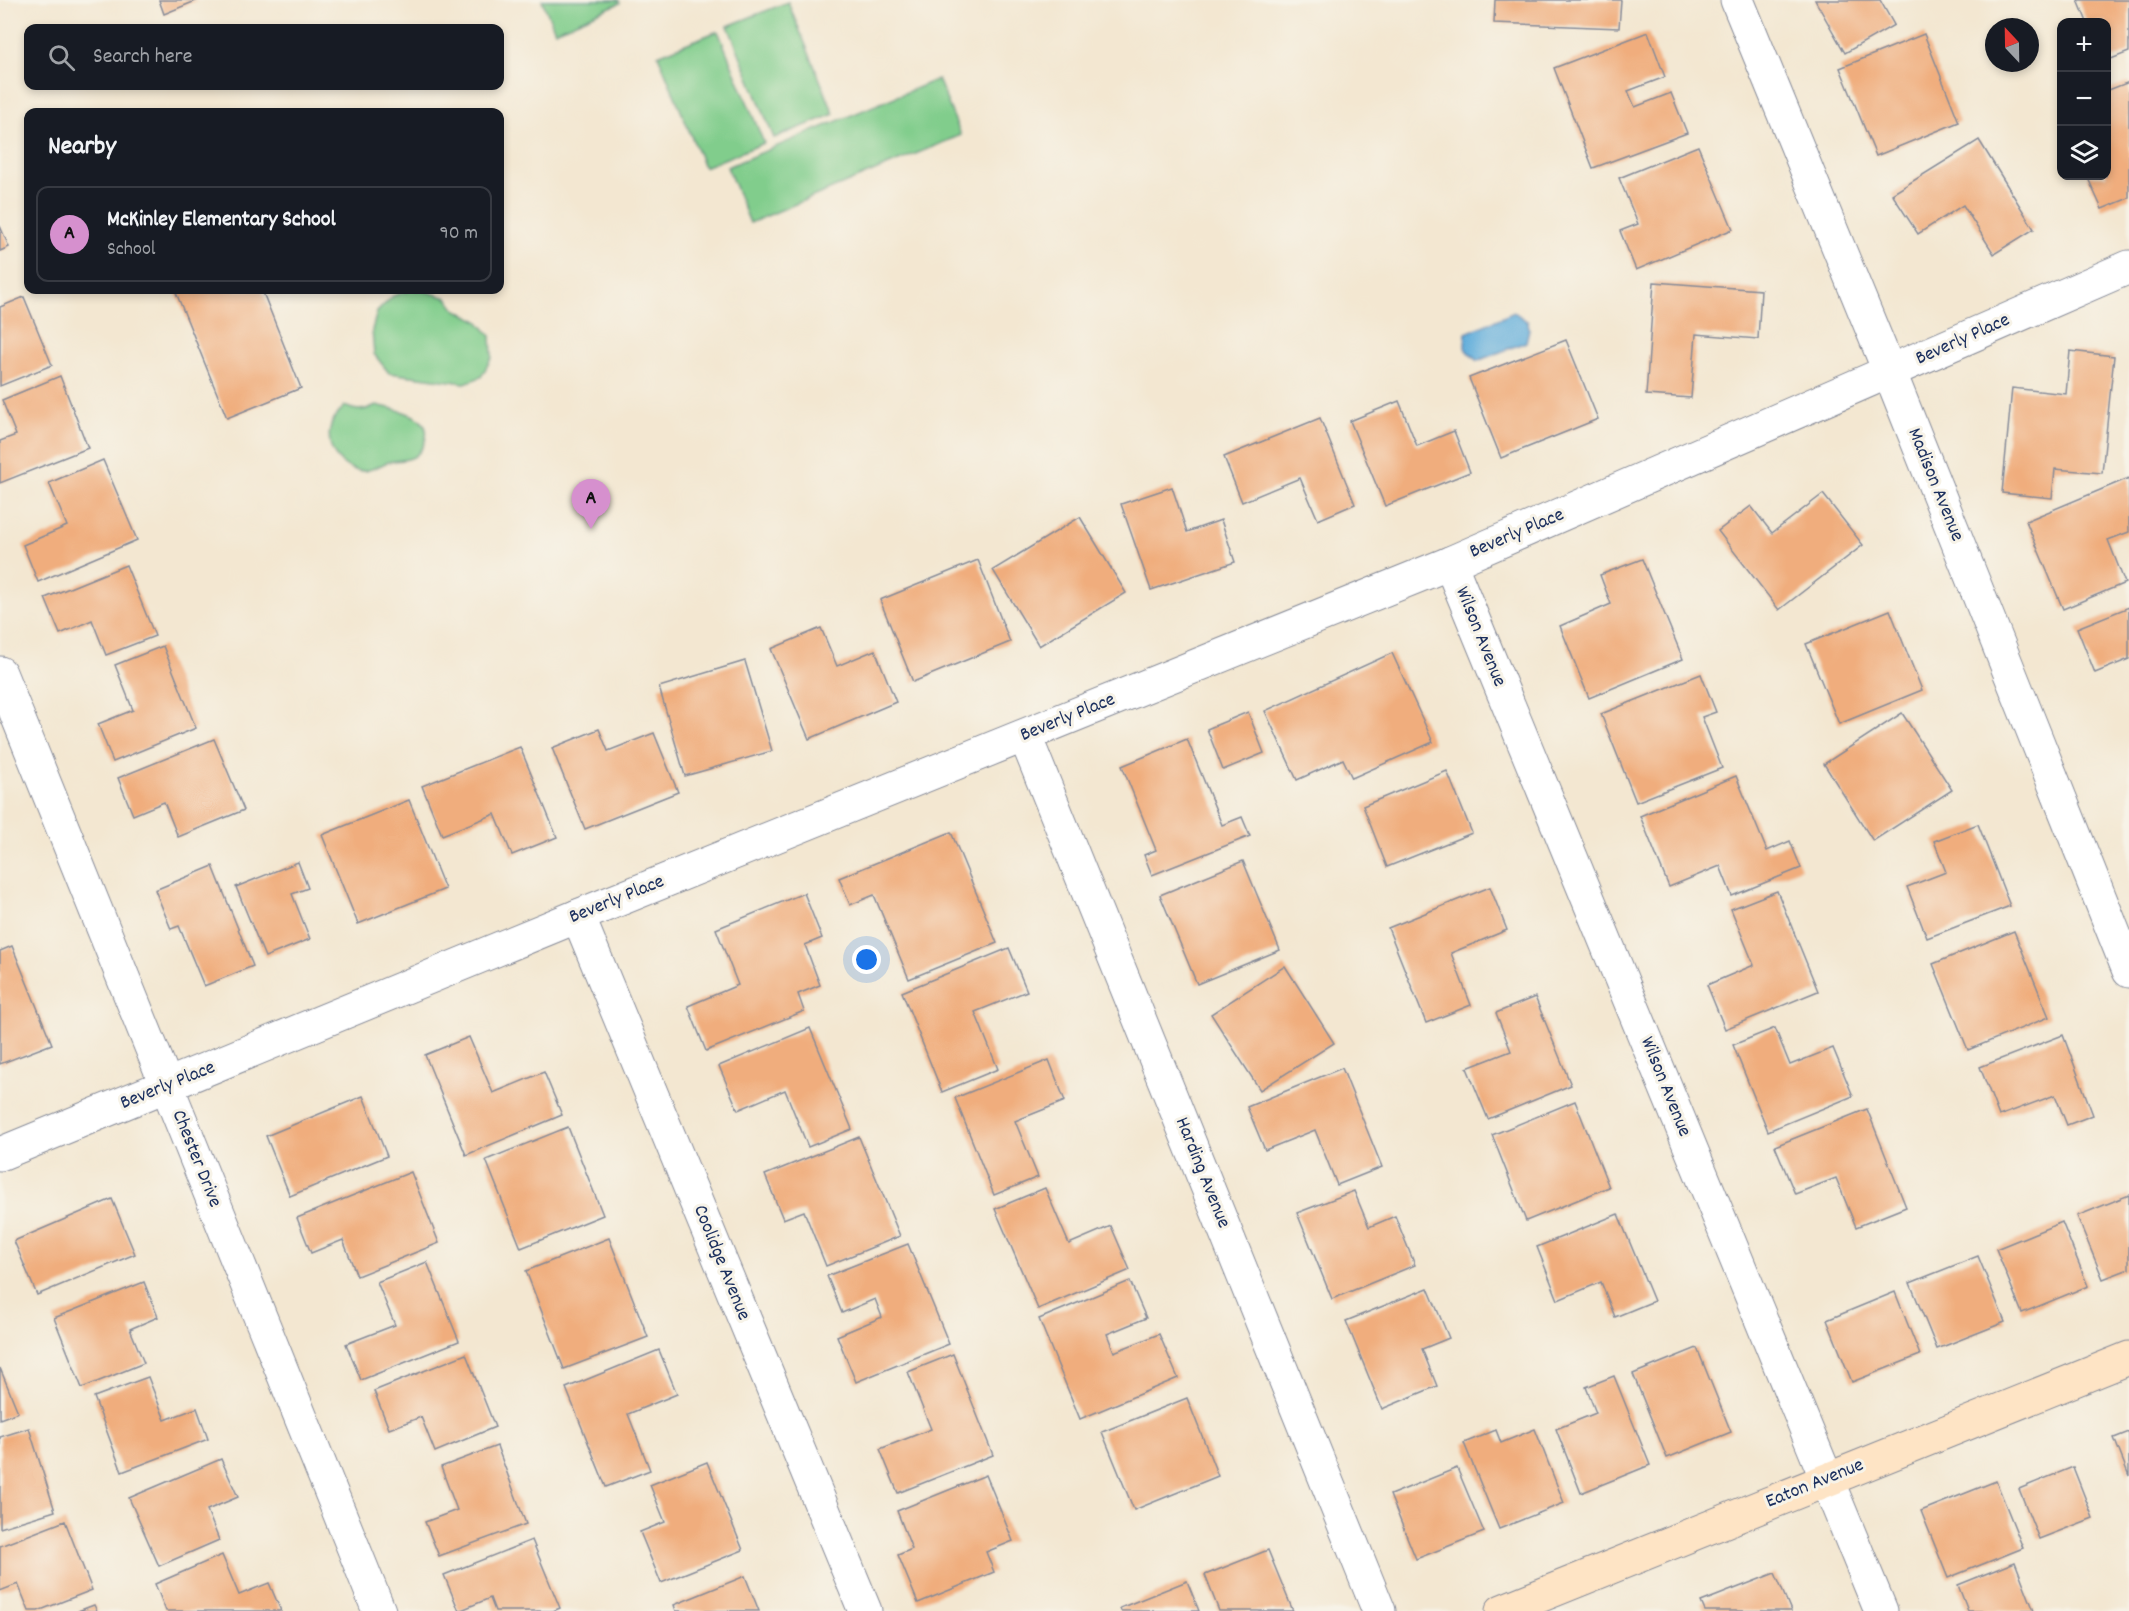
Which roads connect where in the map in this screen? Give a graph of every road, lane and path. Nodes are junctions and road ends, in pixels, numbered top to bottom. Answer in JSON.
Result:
{"nodes":[{"id":1,"x":1737,"y":0,"type":"edge"},
{"id":2,"x":2129,"y":267,"type":"edge"},
{"id":3,"x":1890,"y":373,"type":"junction"},
{"id":4,"x":1450,"y":563,"type":"junction"},
{"id":5,"x":0,"y":673,"type":"edge"},
{"id":6,"x":1025,"y":736,"type":"junction"},
{"id":7,"x":578,"y":916,"type":"junction"},
{"id":8,"x":2129,"y":971,"type":"edge"},
{"id":9,"x":167,"y":1086,"type":"junction"},
{"id":10,"x":0,"y":1154,"type":"edge"},
{"id":11,"x":2129,"y":1358,"type":"edge"},
{"id":12,"x":1826,"y":1480,"type":"junction"},
{"id":13,"x":380,"y":1611,"type":"edge"},
{"id":14,"x":865,"y":1611,"type":"edge"},
{"id":15,"x":1379,"y":1611,"type":"edge"},
{"id":16,"x":1502,"y":1611,"type":"edge"},
{"id":17,"x":1881,"y":1611,"type":"edge"}],
"edges":[{"from":1,"to":3,"type":"street","name":"Madison Avenue"},
{"from":2,"to":3,"type":"street","name":"Beverly Place"},
{"from":3,"to":4,"type":"street","name":"Beverly Place"},
{"from":3,"to":8,"type":"street","name":"Madison Avenue"},
{"from":4,"to":6,"type":"street","name":"Beverly Place"},
{"from":4,"to":12,"type":"street","name":"Wilson Avenue"},
{"from":5,"to":9,"type":"street","name":"Chester Drive"},
{"from":6,"to":7,"type":"street","name":"Beverly Place"},
{"from":6,"to":15,"type":"street","name":"Harding Avenue"},
{"from":7,"to":9,"type":"street","name":"Beverly Place"},
{"from":7,"to":14,"type":"street","name":"Coolidge Avenue"},
{"from":9,"to":10,"type":"street","name":"Beverly Place"},
{"from":9,"to":13,"type":"street","name":"Chester Drive"},
{"from":11,"to":12,"type":"street","name":"Eaton Avenue"},
{"from":12,"to":16,"type":"street","name":"Eaton Avenue"},
{"from":12,"to":17,"type":"street","name":"Wilson Avenue"}]}
